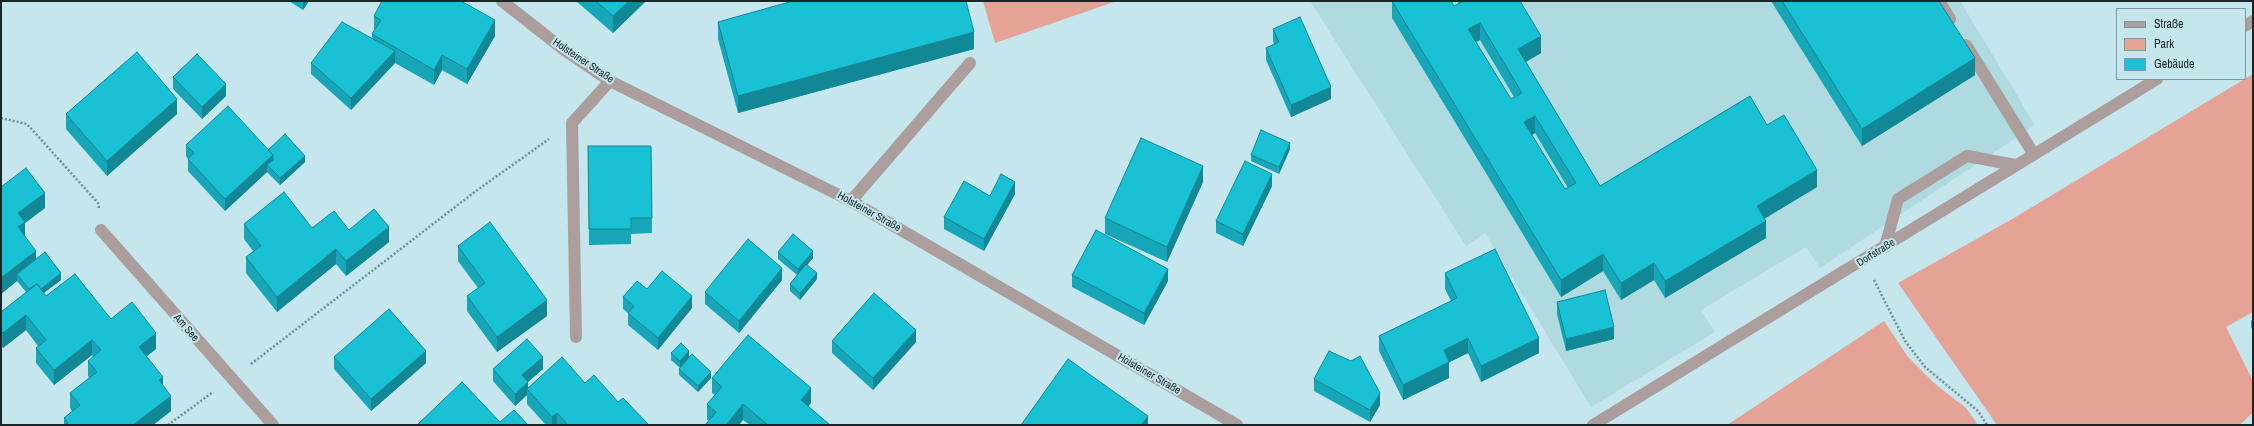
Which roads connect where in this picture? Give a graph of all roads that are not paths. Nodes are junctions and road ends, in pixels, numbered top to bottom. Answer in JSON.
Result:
{"nodes":[{"id":1,"x":502,"y":1,"type":"edge"},
{"id":2,"x":1939,"y":1,"type":"edge"},
{"id":3,"x":970,"y":63,"type":"dead end"},
{"id":4,"x":2155,"y":80,"type":"edge"},
{"id":5,"x":610,"y":81,"type":"junction"},
{"id":6,"x":2033,"y":153,"type":"junction"},
{"id":7,"x":2015,"y":165,"type":"junction"},
{"id":8,"x":852,"y":201,"type":"junction"},
{"id":9,"x":101,"y":230,"type":"road end"},
{"id":10,"x":1885,"y":247,"type":"junction"},
{"id":11,"x":576,"y":337,"type":"dead end"},
{"id":12,"x":273,"y":425,"type":"edge"},
{"id":13,"x":1236,"y":425,"type":"edge"},
{"id":14,"x":1593,"y":425,"type":"edge"}],
"edges":[{"from":1,"to":5,"type":"street","name":"Holsteiner Straße"},
{"from":2,"to":6,"type":"street"},
{"from":3,"to":8,"type":"street"},
{"from":4,"to":6,"type":"street","name":"Dorfstraße"},
{"from":5,"to":8,"type":"street","name":"Holsteiner Straße"},
{"from":5,"to":11,"type":"street"},
{"from":6,"to":7,"type":"street","name":"Dorfstraße"},
{"from":7,"to":10,"type":"street","name":"Dorfstraße"},
{"from":7,"to":10,"type":"street"},
{"from":8,"to":13,"type":"street","name":"Holsteiner Straße"},
{"from":9,"to":12,"type":"street","name":"Am See"},
{"from":10,"to":14,"type":"street","name":"Dorfstraße"}]}
